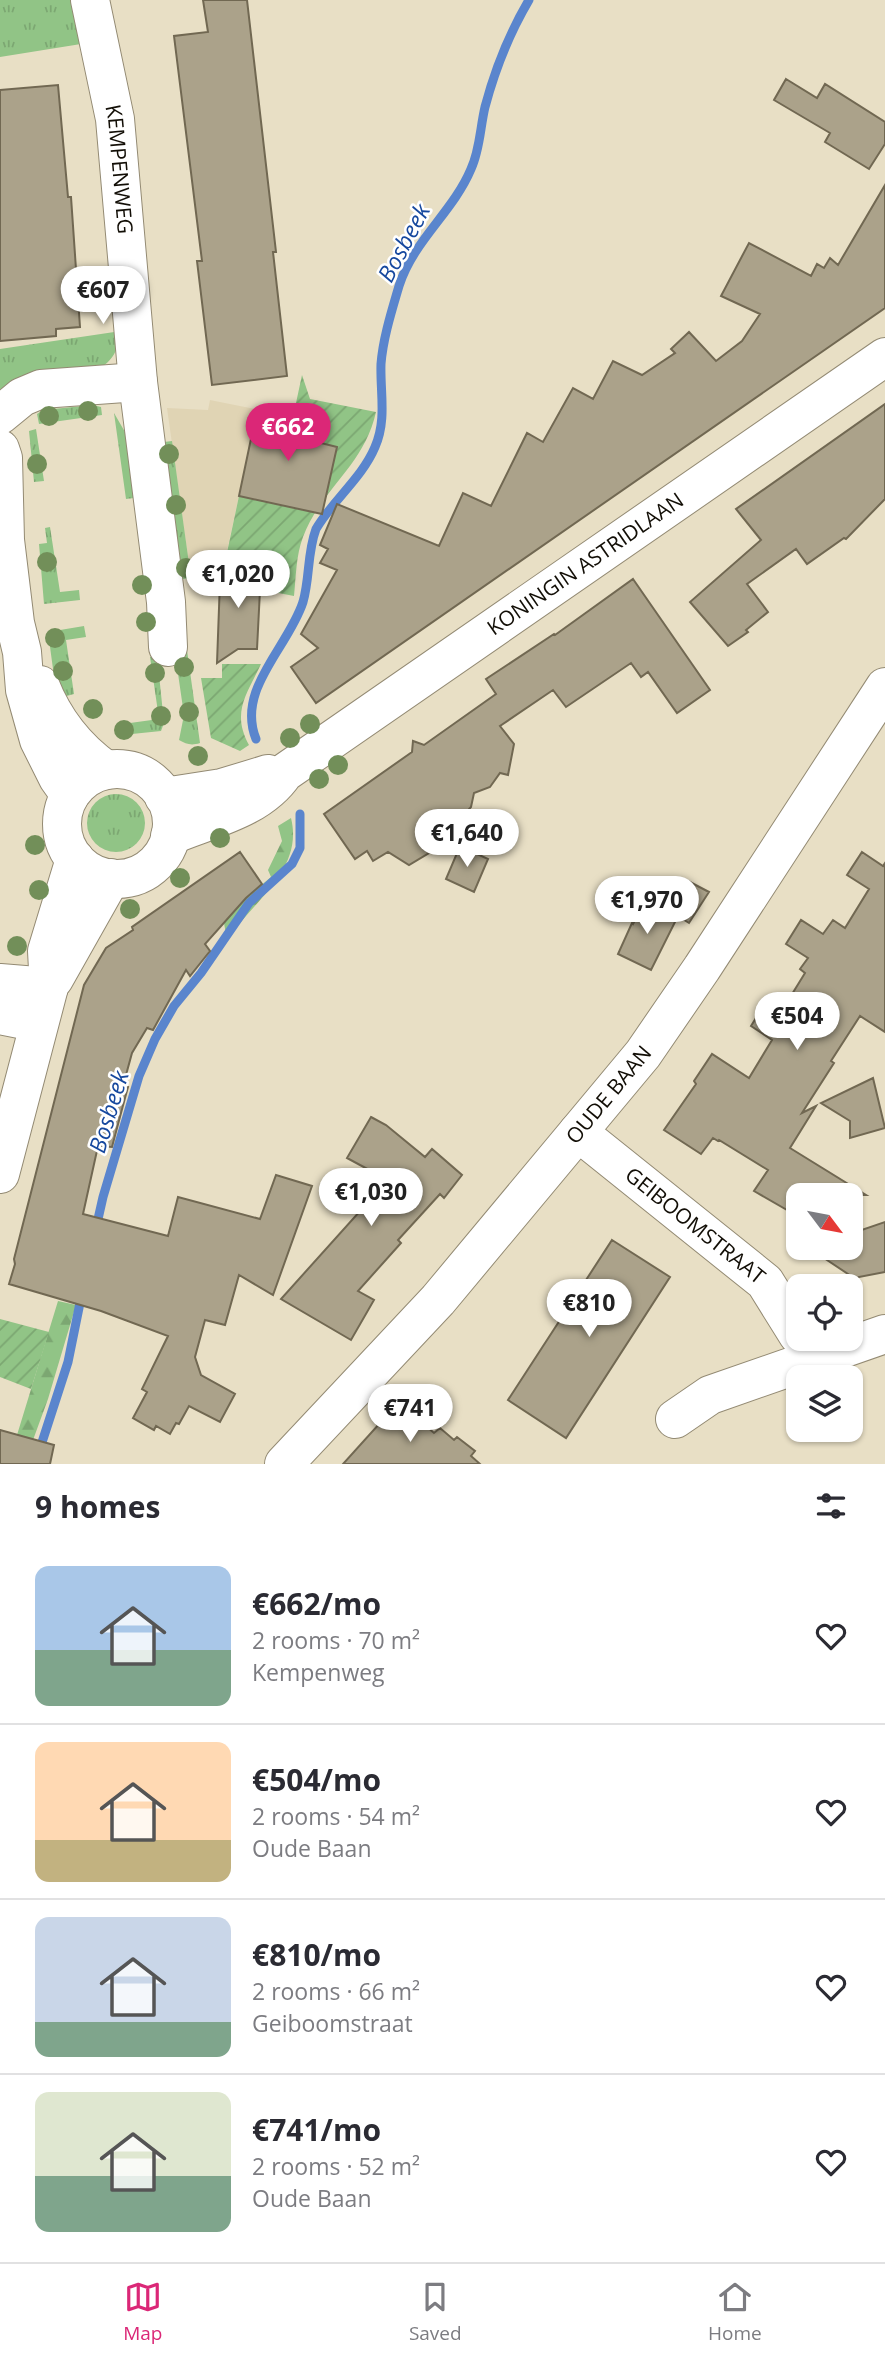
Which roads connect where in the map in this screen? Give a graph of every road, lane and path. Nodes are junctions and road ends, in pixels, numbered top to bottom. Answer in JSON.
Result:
{"nodes":[{"id":1,"x":90,"y":0,"type":"edge"},
{"id":2,"x":885,"y":357,"type":"edge"},
{"id":3,"x":138,"y":382,"type":"junction"},
{"id":4,"x":0,"y":415,"type":"edge"},
{"id":5,"x":0,"y":449,"type":"edge"},
{"id":6,"x":168,"y":647,"type":"dead end"},
{"id":7,"x":22,"y":652,"type":"junction"},
{"id":8,"x":885,"y":687,"type":"edge"},
{"id":9,"x":106,"y":770,"type":"junction"},
{"id":10,"x":284,"y":773,"type":"junction"},
{"id":11,"x":70,"y":795,"type":"junction"},
{"id":12,"x":164,"y":797,"type":"junction"},
{"id":13,"x":170,"y":836,"type":"junction"},
{"id":14,"x":75,"y":859,"type":"junction"},
{"id":15,"x":111,"y":878,"type":"junction"},
{"id":16,"x":0,"y":983,"type":"edge"},
{"id":17,"x":49,"y":987,"type":"junction"},
{"id":18,"x":0,"y":1014,"type":"edge"},
{"id":19,"x":39,"y":1023,"type":"junction"},
{"id":20,"x":578,"y":1132,"type":"junction"},
{"id":21,"x":0,"y":1174,"type":"edge"},
{"id":22,"x":786,"y":1318,"type":"edge"},
{"id":23,"x":885,"y":1334,"type":"edge"},
{"id":24,"x":863,"y":1337,"type":"edge"},
{"id":25,"x":791,"y":1351,"type":"edge"},
{"id":26,"x":675,"y":1419,"type":"dead end"},
{"id":27,"x":284,"y":1464,"type":"edge"}],
"edges":[{"from":1,"to":3,"type":"street","name":"KEMPENWEG"},
{"from":2,"to":10,"type":"street","name":"KONINGIN ASTRIDLAAN"},
{"from":3,"to":4,"type":"street"},
{"from":3,"to":6,"type":"street","name":"KEMPENWEG"},
{"from":5,"to":7,"type":"street"},
{"from":7,"to":9,"type":"street"},
{"from":7,"to":11,"type":"street"},
{"from":8,"to":20,"type":"street","name":"OUDE BAAN"},
{"from":9,"to":11,"type":"street"},
{"from":9,"to":12,"type":"street"},
{"from":10,"to":12,"type":"street","name":"KONINGIN ASTRIDLAAN"},
{"from":10,"to":13,"type":"street","name":"KONINGIN ASTRIDLAAN"},
{"from":11,"to":14,"type":"street"},
{"from":12,"to":13,"type":"street"},
{"from":13,"to":15,"type":"street"},
{"from":14,"to":15,"type":"street"},
{"from":14,"to":17,"type":"street"},
{"from":15,"to":17,"type":"street"},
{"from":16,"to":17,"type":"street"},
{"from":17,"to":19,"type":"street"},
{"from":18,"to":19,"type":"street"},
{"from":19,"to":21,"type":"street"},
{"from":20,"to":22,"type":"street","name":"GEIBOOMSTRAAT"},
{"from":20,"to":27,"type":"street","name":"OUDE BAAN"},
{"from":23,"to":24,"type":"street"},
{"from":25,"to":26,"type":"street"}]}
